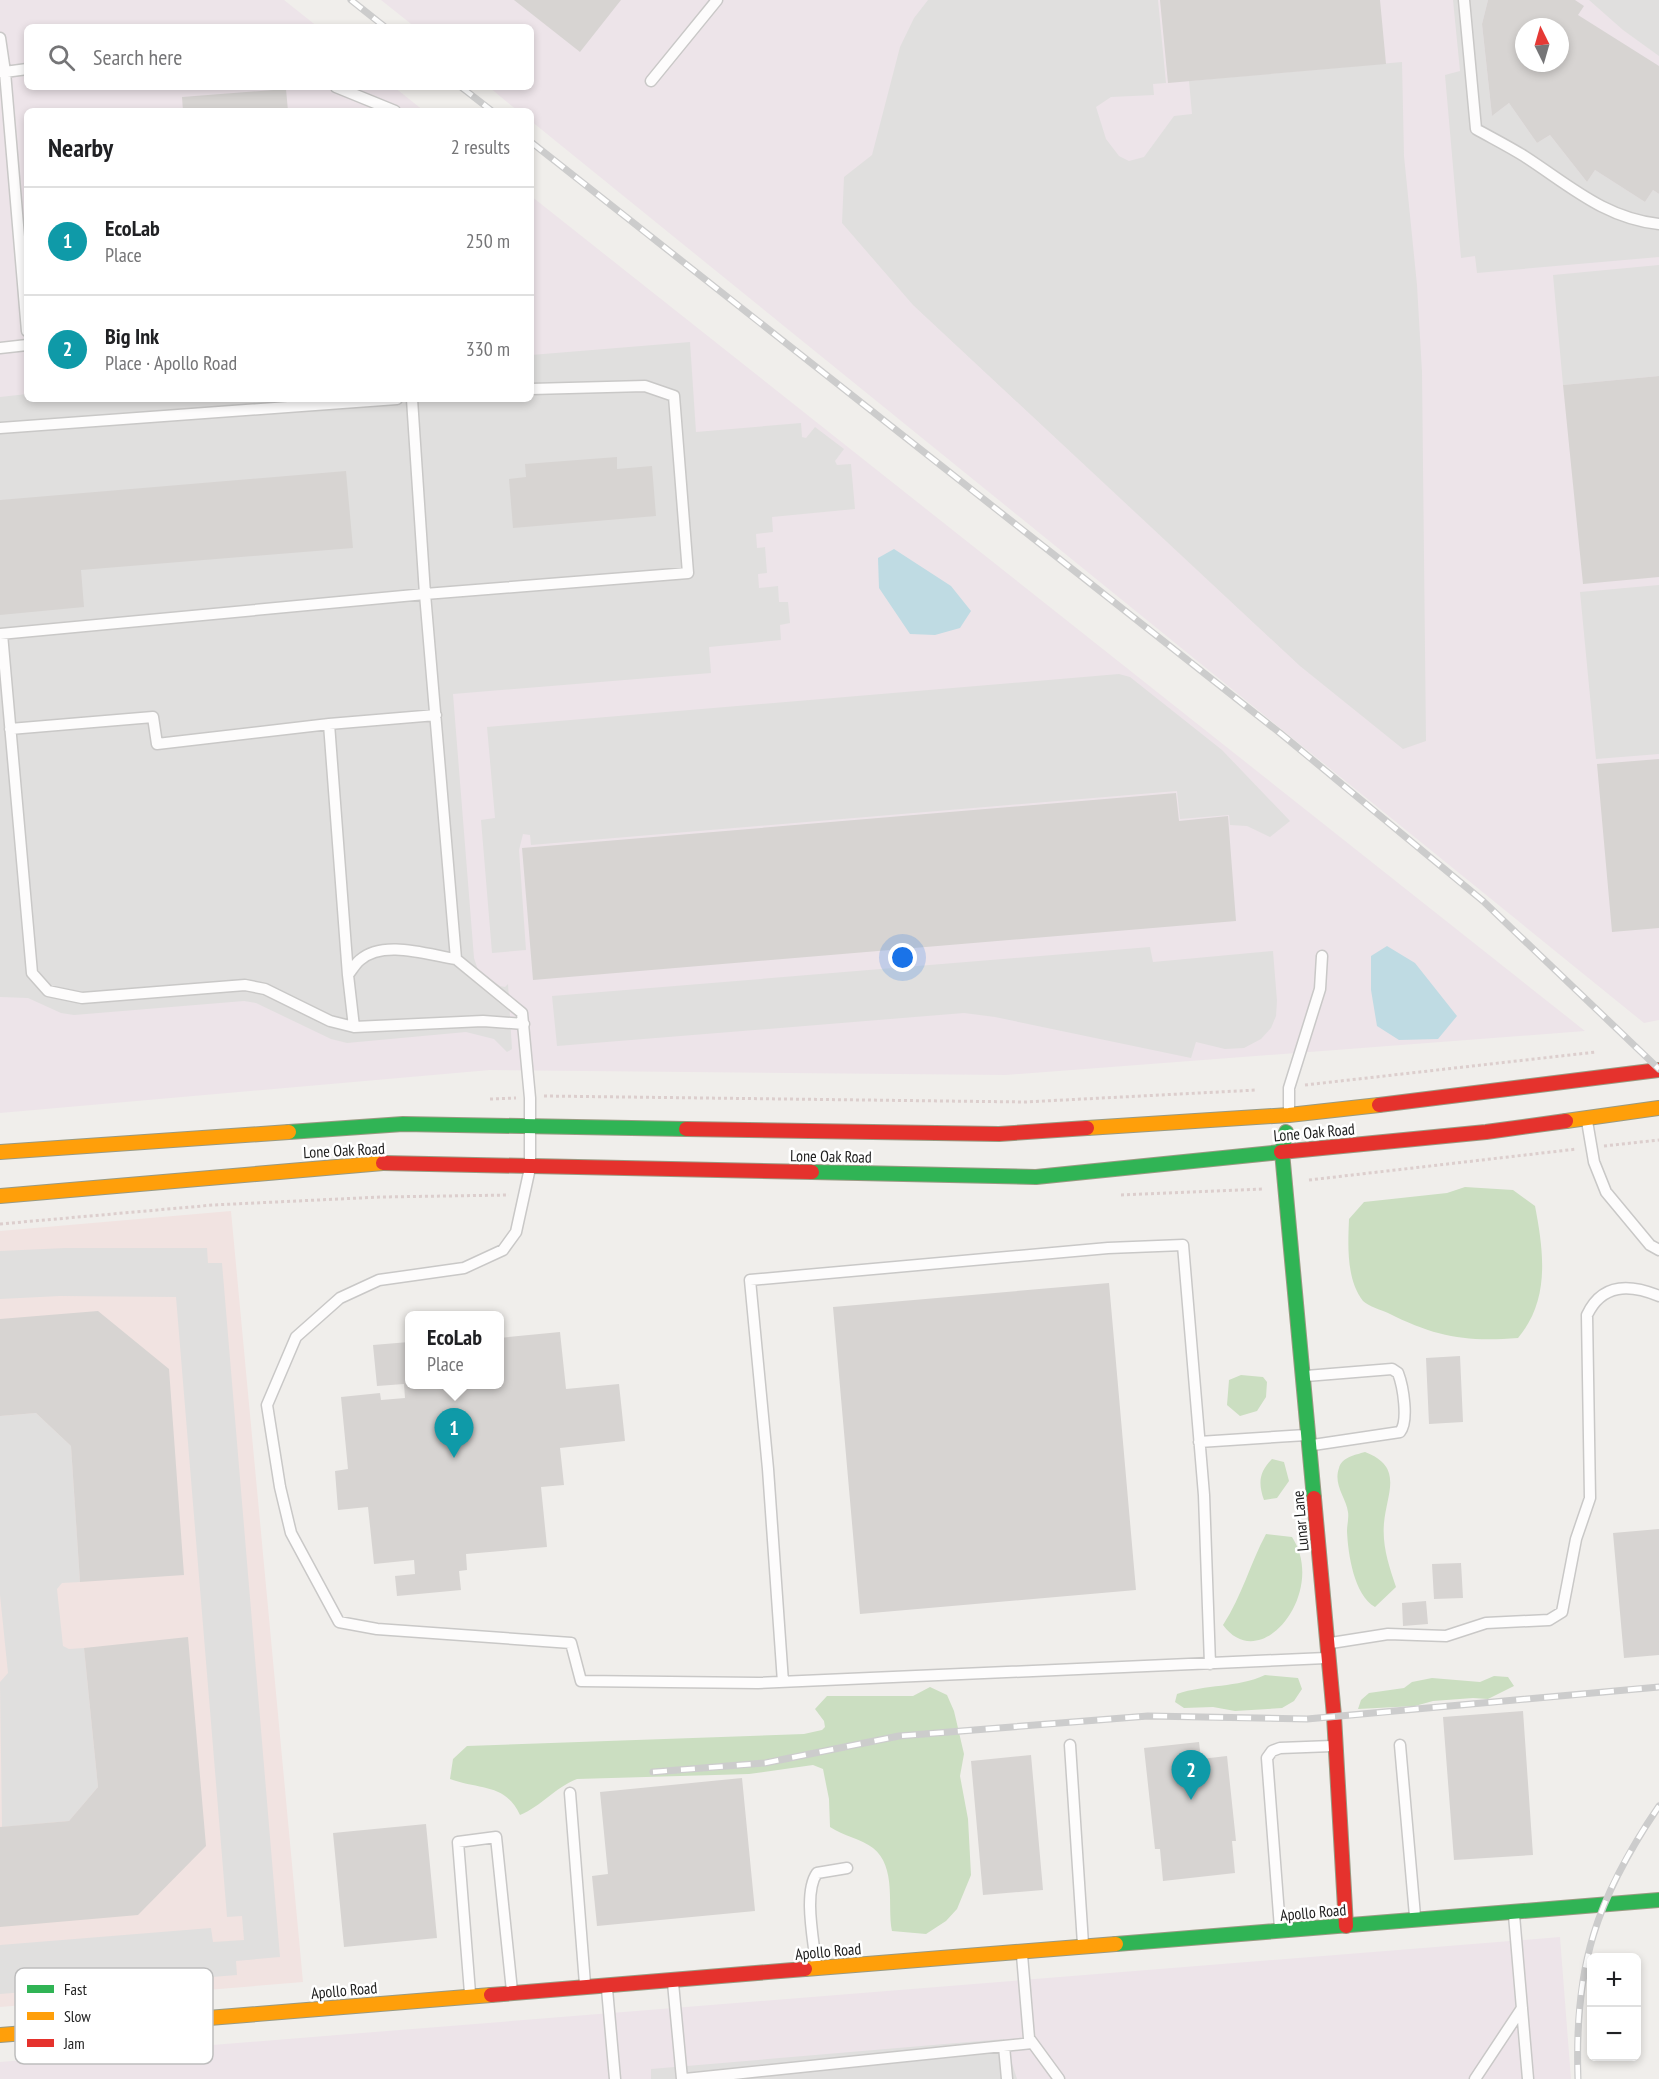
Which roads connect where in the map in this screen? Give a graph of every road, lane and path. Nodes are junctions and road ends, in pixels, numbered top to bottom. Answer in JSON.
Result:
{"nodes":[{"id":1,"x":717,"y":0,"type":"edge"},
{"id":2,"x":1464,"y":0,"type":"edge"},
{"id":3,"x":0,"y":38,"type":"edge"},
{"id":4,"x":24,"y":69,"type":"edge"},
{"id":5,"x":3,"y":72,"type":"edge"},
{"id":6,"x":651,"y":81,"type":"dead end"},
{"id":7,"x":343,"y":90,"type":"edge"},
{"id":8,"x":387,"y":108,"type":"edge"},
{"id":9,"x":1659,"y":224,"type":"edge"},
{"id":10,"x":24,"y":300,"type":"edge"},
{"id":11,"x":24,"y":345,"type":"edge"},
{"id":12,"x":0,"y":348,"type":"edge"},
{"id":13,"x":534,"y":389,"type":"edge"},
{"id":14,"x":356,"y":402,"type":"edge"},
{"id":15,"x":412,"y":402,"type":"edge"},
{"id":16,"x":0,"y":428,"type":"edge"},
{"id":17,"x":425,"y":594,"type":"junction"},
{"id":18,"x":1,"y":634,"type":"edge"},
{"id":19,"x":436,"y":715,"type":"junction"},
{"id":20,"x":329,"y":724,"type":"junction"},
{"id":21,"x":10,"y":729,"type":"junction"},
{"id":22,"x":1322,"y":956,"type":"dead end"},
{"id":23,"x":456,"y":959,"type":"junction"},
{"id":24,"x":348,"y":975,"type":"junction"},
{"id":25,"x":524,"y":1024,"type":"junction"},
{"id":26,"x":354,"y":1027,"type":"junction"},
{"id":27,"x":1602,"y":1052,"type":"dead end"},
{"id":28,"x":1659,"y":1071,"type":"edge"},
{"id":29,"x":1289,"y":1088,"type":"junction"},
{"id":30,"x":530,"y":1098,"type":"junction"},
{"id":31,"x":486,"y":1099,"type":"dead end"},
{"id":32,"x":1659,"y":1108,"type":"edge"},
{"id":33,"x":1289,"y":1115,"type":"junction"},
{"id":34,"x":1586,"y":1119,"type":"junction"},
{"id":35,"x":531,"y":1126,"type":"junction"},
{"id":36,"x":1659,"y":1140,"type":"edge"},
{"id":37,"x":1592,"y":1148,"type":"junction"},
{"id":38,"x":0,"y":1152,"type":"edge"},
{"id":39,"x":1282,"y":1152,"type":"junction"},
{"id":40,"x":530,"y":1168,"type":"junction"},
{"id":41,"x":1285,"y":1183,"type":"junction"},
{"id":42,"x":524,"y":1194,"type":"junction"},
{"id":43,"x":1111,"y":1195,"type":"dead end"},
{"id":44,"x":0,"y":1196,"type":"edge"},
{"id":45,"x":0,"y":1224,"type":"edge"},
{"id":46,"x":1659,"y":1250,"type":"edge"},
{"id":47,"x":1659,"y":1296,"type":"edge"},
{"id":48,"x":1303,"y":1376,"type":"junction"},
{"id":49,"x":1309,"y":1440,"type":"junction"},
{"id":50,"x":1199,"y":1442,"type":"junction"},
{"id":51,"x":1328,"y":1644,"type":"junction"},
{"id":52,"x":1329,"y":1658,"type":"junction"},
{"id":53,"x":1210,"y":1664,"type":"junction"},
{"id":54,"x":783,"y":1682,"type":"junction"},
{"id":55,"x":1070,"y":1745,"type":"dead end"},
{"id":56,"x":1400,"y":1745,"type":"dead end"},
{"id":57,"x":1336,"y":1746,"type":"junction"},
{"id":58,"x":570,"y":1793,"type":"dead end"},
{"id":59,"x":847,"y":1868,"type":"dead end"},
{"id":60,"x":1659,"y":1900,"type":"edge"},
{"id":61,"x":1514,"y":1911,"type":"junction"},
{"id":62,"x":1415,"y":1920,"type":"junction"},
{"id":63,"x":1346,"y":1926,"type":"junction"},
{"id":64,"x":1280,"y":1931,"type":"junction"},
{"id":65,"x":1084,"y":1947,"type":"junction"},
{"id":66,"x":1022,"y":1952,"type":"junction"},
{"id":67,"x":816,"y":1968,"type":"junction"},
{"id":68,"x":672,"y":1980,"type":"junction"},
{"id":69,"x":607,"y":1986,"type":"junction"},
{"id":70,"x":585,"y":1987,"type":"junction"},
{"id":71,"x":512,"y":1993,"type":"junction"},
{"id":72,"x":470,"y":1997,"type":"junction"},
{"id":73,"x":1522,"y":2008,"type":"junction"},
{"id":74,"x":213,"y":2018,"type":"edge"},
{"id":75,"x":15,"y":2034,"type":"edge"},
{"id":76,"x":0,"y":2035,"type":"edge"},
{"id":77,"x":1032,"y":2043,"type":"junction"},
{"id":78,"x":1004,"y":2046,"type":"junction"},
{"id":79,"x":615,"y":2079,"type":"edge"},
{"id":80,"x":683,"y":2079,"type":"edge"},
{"id":81,"x":1007,"y":2079,"type":"edge"},
{"id":82,"x":1059,"y":2079,"type":"edge"},
{"id":83,"x":1475,"y":2079,"type":"edge"},
{"id":84,"x":1528,"y":2079,"type":"edge"}],
"edges":[{"from":1,"to":6,"type":"lane"},
{"from":2,"to":9,"type":"lane"},
{"from":3,"to":5,"type":"lane"},
{"from":4,"to":5,"type":"lane"},
{"from":5,"to":10,"type":"lane"},
{"from":7,"to":8,"type":"lane"},
{"from":11,"to":12,"type":"lane"},
{"from":13,"to":17,"type":"lane"},
{"from":14,"to":16,"type":"lane"},
{"from":15,"to":17,"type":"lane"},
{"from":17,"to":18,"type":"lane"},
{"from":17,"to":19,"type":"lane"},
{"from":18,"to":21,"type":"lane"},
{"from":19,"to":20,"type":"lane"},
{"from":19,"to":23,"type":"lane"},
{"from":20,"to":21,"type":"lane"},
{"from":20,"to":24,"type":"lane"},
{"from":21,"to":26,"type":"lane"},
{"from":22,"to":29,"type":"lane"},
{"from":23,"to":24,"type":"lane"},
{"from":23,"to":25,"type":"lane"},
{"from":24,"to":26,"type":"lane"},
{"from":25,"to":26,"type":"lane"},
{"from":25,"to":30,"type":"lane"},
{"from":27,"to":29,"type":"path"},
{"from":28,"to":33,"type":"main road","name":"Lone Oak Road"},
{"from":29,"to":30,"type":"path"},
{"from":29,"to":33,"type":"lane"},
{"from":30,"to":31,"type":"path"},
{"from":30,"to":35,"type":"lane"},
{"from":32,"to":34,"type":"main road","name":"Lone Oak Road"},
{"from":33,"to":35,"type":"main road","name":"Lone Oak Road"},
{"from":33,"to":39,"type":"main road","name":"Lunar Lane"},
{"from":34,"to":37,"type":"lane"},
{"from":34,"to":39,"type":"main road","name":"Lone Oak Road"},
{"from":35,"to":38,"type":"main road","name":"Lone Oak Road"},
{"from":35,"to":40,"type":"lane"},
{"from":36,"to":37,"type":"path"},
{"from":37,"to":41,"type":"path"},
{"from":37,"to":46,"type":"lane"},
{"from":39,"to":40,"type":"main road","name":"Lone Oak Road"},
{"from":39,"to":41,"type":"main road","name":"Lunar Lane"},
{"from":40,"to":42,"type":"lane"},
{"from":40,"to":44,"type":"main road","name":"Lone Oak Road"},
{"from":41,"to":43,"type":"path"},
{"from":41,"to":48,"type":"main road","name":"Lunar Lane"},
{"from":42,"to":45,"type":"path"},
{"from":42,"to":54,"type":"lane"},
{"from":47,"to":51,"type":"lane"},
{"from":48,"to":49,"type":"main road","name":"Lunar Lane"},
{"from":48,"to":49,"type":"lane"},
{"from":49,"to":50,"type":"lane"},
{"from":49,"to":51,"type":"main road","name":"Lunar Lane"},
{"from":50,"to":53,"type":"lane"},
{"from":50,"to":54,"type":"lane"},
{"from":51,"to":52,"type":"main road","name":"Lunar Lane"},
{"from":52,"to":53,"type":"lane"},
{"from":52,"to":57,"type":"main road","name":"Lunar Lane"},
{"from":53,"to":54,"type":"lane"},
{"from":55,"to":65,"type":"lane"},
{"from":56,"to":62,"type":"lane"},
{"from":57,"to":63,"type":"main road","name":"Lunar Lane"},
{"from":57,"to":64,"type":"lane"},
{"from":58,"to":70,"type":"lane"},
{"from":59,"to":67,"type":"lane"},
{"from":60,"to":61,"type":"main road","name":"Apollo Road"},
{"from":61,"to":62,"type":"main road","name":"Apollo Road"},
{"from":61,"to":73,"type":"lane"},
{"from":62,"to":63,"type":"main road","name":"Apollo Road"},
{"from":63,"to":64,"type":"main road","name":"Apollo Road"},
{"from":64,"to":65,"type":"main road","name":"Apollo Road"},
{"from":65,"to":66,"type":"main road","name":"Apollo Road"},
{"from":66,"to":67,"type":"main road","name":"Apollo Road"},
{"from":66,"to":77,"type":"lane"},
{"from":67,"to":68,"type":"main road","name":"Apollo Road"},
{"from":68,"to":69,"type":"main road","name":"Apollo Road"},
{"from":68,"to":80,"type":"lane"},
{"from":69,"to":70,"type":"main road","name":"Apollo Road"},
{"from":69,"to":79,"type":"lane"},
{"from":70,"to":71,"type":"main road","name":"Apollo Road"},
{"from":71,"to":72,"type":"main road","name":"Apollo Road"},
{"from":71,"to":72,"type":"lane"},
{"from":72,"to":74,"type":"main road","name":"Apollo Road"},
{"from":73,"to":83,"type":"lane"},
{"from":73,"to":84,"type":"lane"},
{"from":75,"to":76,"type":"main road","name":"Apollo Road"},
{"from":77,"to":78,"type":"lane"},
{"from":77,"to":82,"type":"lane"},
{"from":78,"to":80,"type":"lane"},
{"from":78,"to":81,"type":"lane"}]}
